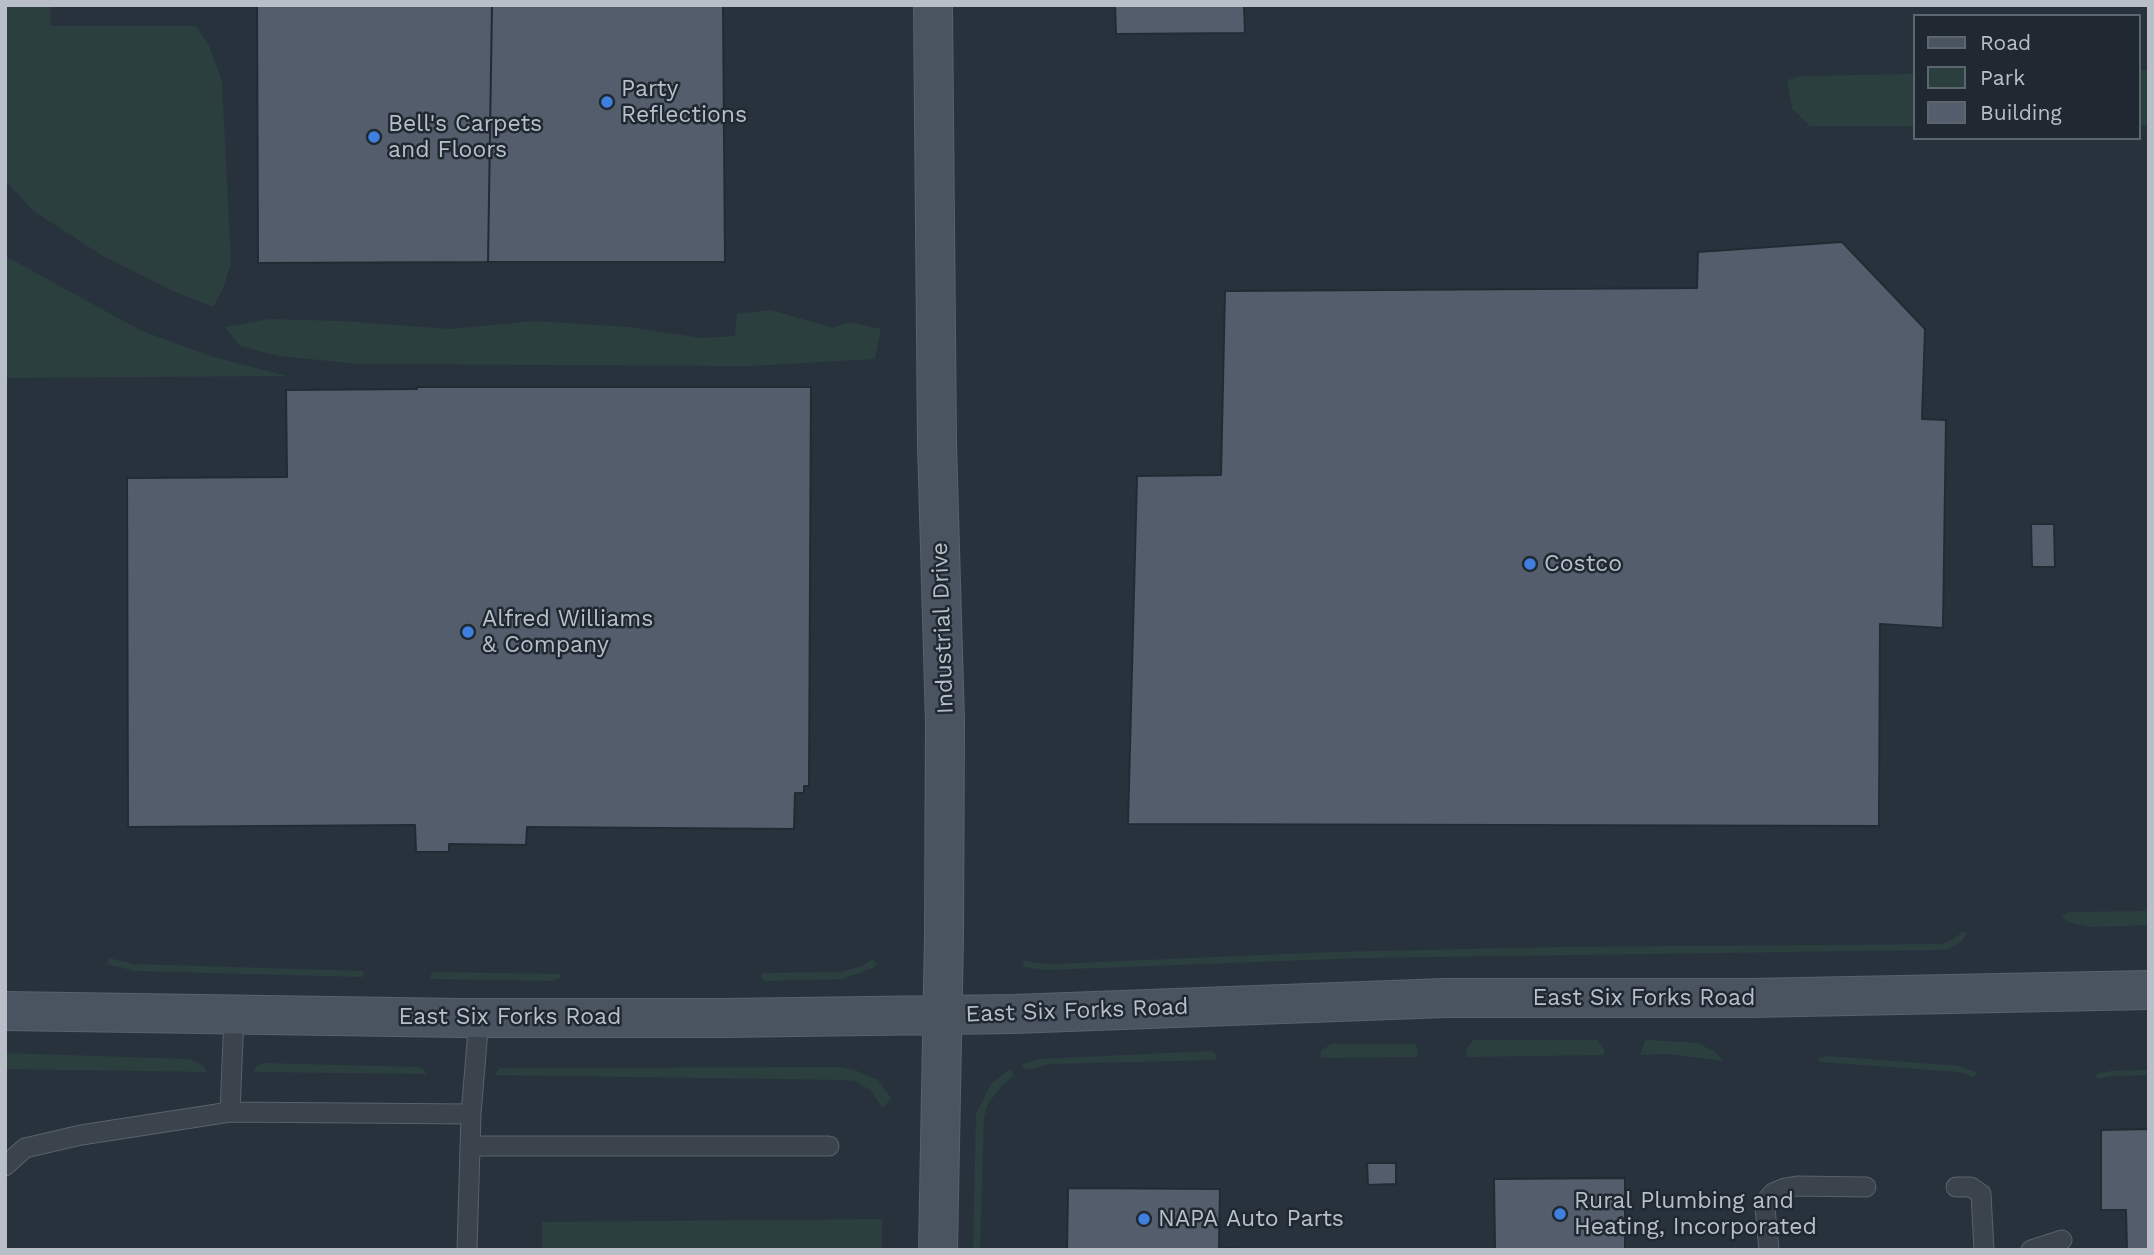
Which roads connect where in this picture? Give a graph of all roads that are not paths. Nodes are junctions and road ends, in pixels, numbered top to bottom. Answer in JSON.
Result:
{"nodes":[{"id":1,"x":933,"y":5,"type":"edge"},
{"id":2,"x":2149,"y":990,"type":"edge"},
{"id":3,"x":5,"y":1011,"type":"edge"},
{"id":4,"x":942,"y":1014,"type":"junction"},
{"id":5,"x":234,"y":1016,"type":"junction"},
{"id":6,"x":479,"y":1018,"type":"junction"},
{"id":7,"x":230,"y":1112,"type":"junction"},
{"id":8,"x":471,"y":1114,"type":"junction"},
{"id":9,"x":470,"y":1146,"type":"junction"},
{"id":10,"x":829,"y":1146,"type":"dead end"},
{"id":11,"x":5,"y":1166,"type":"edge"},
{"id":12,"x":1866,"y":1187,"type":"dead end"},
{"id":13,"x":1956,"y":1187,"type":"dead end"},
{"id":14,"x":2062,"y":1240,"type":"dead end"},
{"id":15,"x":467,"y":1250,"type":"edge"},
{"id":16,"x":938,"y":1250,"type":"edge"},
{"id":17,"x":1769,"y":1250,"type":"edge"},
{"id":18,"x":1984,"y":1250,"type":"edge"},
{"id":19,"x":2031,"y":1250,"type":"edge"}],
"edges":[{"from":1,"to":4,"type":"main road","name":"Industrial Drive"},
{"from":2,"to":4,"type":"main road","name":"East Six Forks Road"},
{"from":3,"to":5,"type":"main road","name":"East Six Forks Road"},
{"from":4,"to":6,"type":"main road","name":"East Six Forks Road"},
{"from":4,"to":16,"type":"main road","name":"Industrial Drive"},
{"from":5,"to":6,"type":"main road","name":"East Six Forks Road"},
{"from":5,"to":7,"type":"lane"},
{"from":6,"to":8,"type":"lane"},
{"from":7,"to":8,"type":"lane"},
{"from":7,"to":11,"type":"lane"},
{"from":8,"to":9,"type":"lane"},
{"from":9,"to":10,"type":"lane"},
{"from":9,"to":15,"type":"lane"},
{"from":12,"to":17,"type":"lane"},
{"from":13,"to":18,"type":"lane"},
{"from":14,"to":19,"type":"lane"}]}
